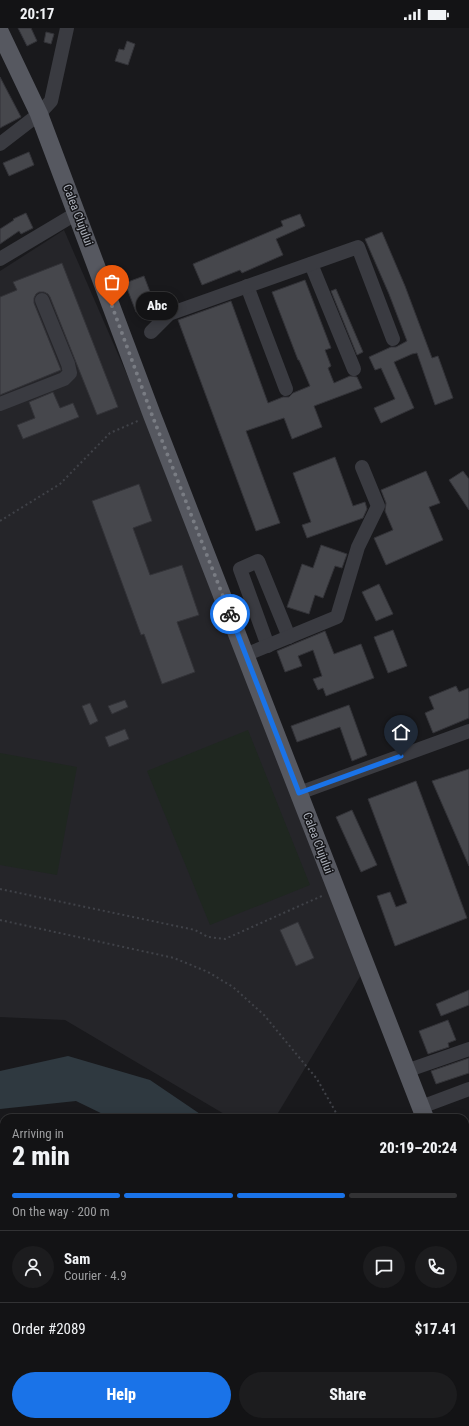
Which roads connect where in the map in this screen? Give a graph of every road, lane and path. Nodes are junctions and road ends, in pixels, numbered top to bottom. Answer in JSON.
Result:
{"nodes":[{"id":1,"x":67,"y":28,"type":"edge"},
{"id":2,"x":0,"y":32,"type":"edge"},
{"id":3,"x":39,"y":114,"type":"junction"},
{"id":4,"x":0,"y":144,"type":"edge"},
{"id":5,"x":77,"y":213,"type":"junction"},
{"id":6,"x":0,"y":259,"type":"edge"},
{"id":7,"x":311,"y":264,"type":"junction"},
{"id":8,"x":247,"y":286,"type":"junction"},
{"id":9,"x":42,"y":300,"type":"dead end"},
{"id":10,"x":151,"y":332,"type":"dead end"},
{"id":11,"x":393,"y":339,"type":"dead end"},
{"id":12,"x":354,"y":369,"type":"dead end"},
{"id":13,"x":286,"y":389,"type":"dead end"},
{"id":14,"x":0,"y":404,"type":"edge"},
{"id":15,"x":152,"y":415,"type":"junction"},
{"id":16,"x":362,"y":467,"type":"dead end"},
{"id":17,"x":0,"y":521,"type":"edge"},
{"id":18,"x":289,"y":637,"type":"junction"},
{"id":19,"x":268,"y":646,"type":"junction"},
{"id":20,"x":245,"y":656,"type":"junction"},
{"id":21,"x":469,"y":731,"type":"edge"},
{"id":22,"x":299,"y":793,"type":"junction"},
{"id":23,"x":0,"y":890,"type":"edge"},
{"id":24,"x":336,"y":890,"type":"junction"},
{"id":25,"x":0,"y":920,"type":"edge"},
{"id":26,"x":469,"y":1049,"type":"edge"},
{"id":27,"x":406,"y":1071,"type":"junction"},
{"id":28,"x":469,"y":1089,"type":"edge"},
{"id":29,"x":423,"y":1113,"type":"edge"},
{"id":30,"x":337,"y":1114,"type":"edge"}],
"edges":[{"from":1,"to":3,"type":"street"},
{"from":2,"to":3,"type":"main road","name":"Calea Clujului"},
{"from":3,"to":4,"type":"street"},
{"from":3,"to":5,"type":"main road","name":"Calea Clujului"},
{"from":5,"to":6,"type":"street"},
{"from":5,"to":15,"type":"main road","name":"Calea Clujului"},
{"from":7,"to":8,"type":"street"},
{"from":7,"to":11,"type":"street"},
{"from":7,"to":12,"type":"street"},
{"from":8,"to":10,"type":"street"},
{"from":8,"to":13,"type":"street"},
{"from":9,"to":14,"type":"street"},
{"from":15,"to":17,"type":"path"},
{"from":15,"to":20,"type":"main road","name":"Calea Clujului"},
{"from":16,"to":18,"type":"street"},
{"from":18,"to":19,"type":"street"},
{"from":18,"to":19,"type":"street"},
{"from":19,"to":20,"type":"street"},
{"from":20,"to":22,"type":"main road","name":"Calea Clujului"},
{"from":21,"to":22,"type":"street"},
{"from":22,"to":24,"type":"main road","name":"Calea Clujului"},
{"from":23,"to":24,"type":"path"},
{"from":24,"to":27,"type":"main road","name":"Calea Clujului"},
{"from":25,"to":30,"type":"path"},
{"from":26,"to":27,"type":"street"},
{"from":27,"to":29,"type":"main road","name":"Calea Clujului"},
{"from":28,"to":29,"type":"street"}]}
